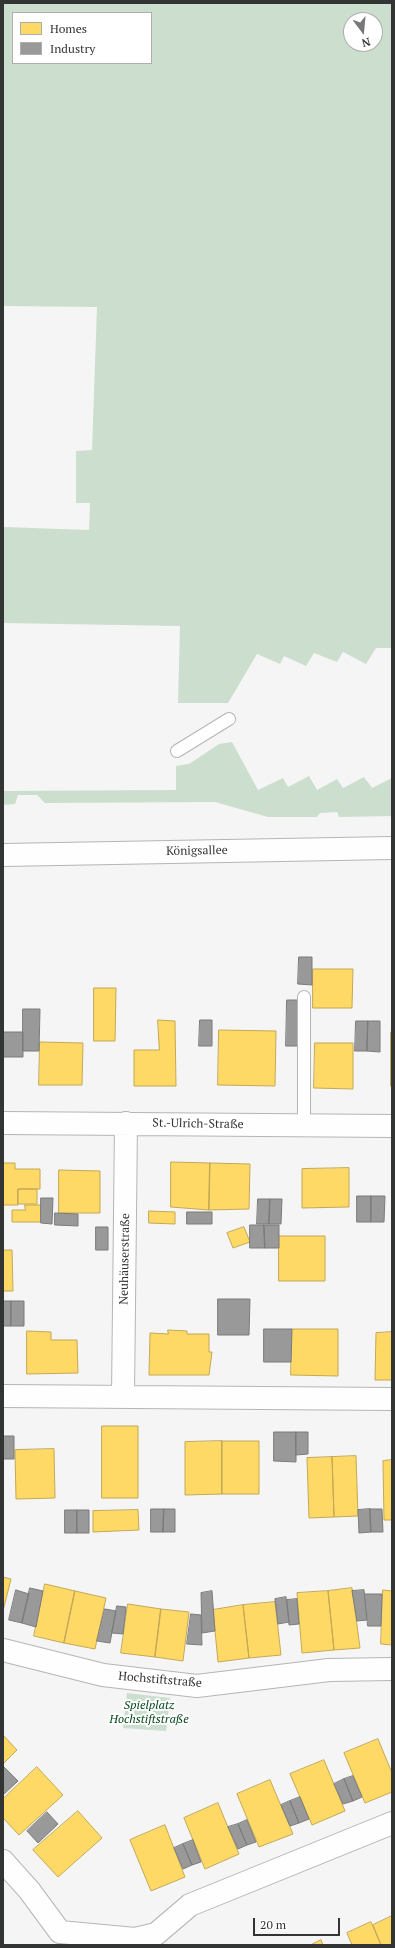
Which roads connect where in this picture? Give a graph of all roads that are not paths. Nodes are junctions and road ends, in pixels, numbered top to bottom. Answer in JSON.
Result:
{"nodes":[{"id":1,"x":229,"y":719,"type":"dead end"},
{"id":2,"x":177,"y":751,"type":"dead end"},
{"id":3,"x":392,"y":848,"type":"edge"},
{"id":4,"x":3,"y":855,"type":"edge"},
{"id":5,"x":304,"y":997,"type":"dead end"},
{"id":6,"x":3,"y":1123,"type":"edge"},
{"id":7,"x":126,"y":1123,"type":"junction"},
{"id":8,"x":304,"y":1125,"type":"junction"},
{"id":9,"x":392,"y":1126,"type":"edge"},
{"id":10,"x":3,"y":1396,"type":"edge"},
{"id":11,"x":123,"y":1396,"type":"junction"},
{"id":12,"x":392,"y":1399,"type":"edge"},
{"id":13,"x":3,"y":1650,"type":"edge"},
{"id":14,"x":392,"y":1669,"type":"edge"},
{"id":15,"x":392,"y":1823,"type":"edge"},
{"id":16,"x":3,"y":1861,"type":"edge"},
{"id":17,"x":159,"y":1940,"type":"edge"}],
"edges":[{"from":1,"to":2,"type":"lane"},
{"from":3,"to":4,"type":"street","name":"Königsallee"},
{"from":5,"to":8,"type":"lane"},
{"from":6,"to":7,"type":"street","name":"St.-Ulrich-Straße"},
{"from":7,"to":8,"type":"street","name":"St.-Ulrich-Straße"},
{"from":7,"to":11,"type":"street","name":"Neuhäuserstraße"},
{"from":8,"to":9,"type":"street","name":"St.-Ulrich-Straße"},
{"from":10,"to":11,"type":"street"},
{"from":11,"to":12,"type":"street"},
{"from":13,"to":14,"type":"street","name":"Hochstiftstraße"},
{"from":15,"to":17,"type":"street"},
{"from":16,"to":17,"type":"street"}]}
